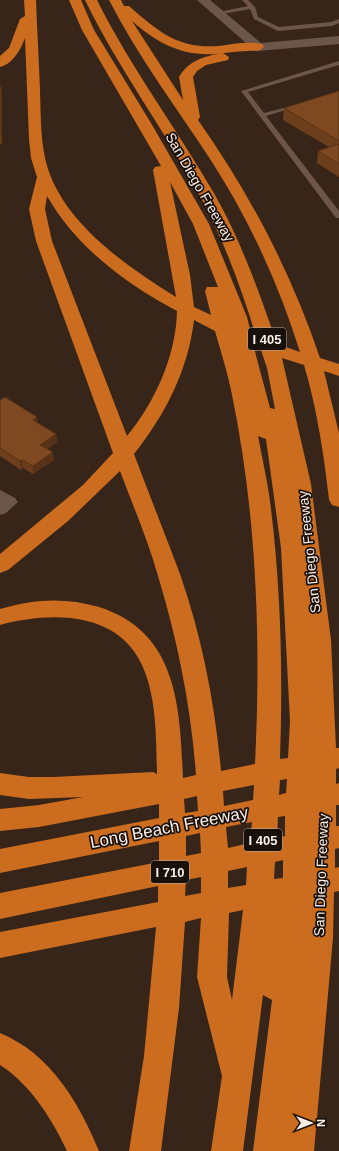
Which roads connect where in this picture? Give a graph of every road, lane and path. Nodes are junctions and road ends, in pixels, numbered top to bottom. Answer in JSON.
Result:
{"nodes":[{"id":1,"x":65,"y":0,"type":"edge"},
{"id":2,"x":75,"y":0,"type":"edge"},
{"id":3,"x":82,"y":0,"type":"edge"},
{"id":4,"x":91,"y":0,"type":"edge"},
{"id":5,"x":203,"y":0,"type":"edge"},
{"id":6,"x":245,"y":0,"type":"edge"},
{"id":7,"x":116,"y":1,"type":"edge"},
{"id":8,"x":30,"y":4,"type":"edge"},
{"id":9,"x":252,"y":7,"type":"junction"},
{"id":10,"x":217,"y":13,"type":"junction"},
{"id":11,"x":339,"y":21,"type":"edge"},
{"id":12,"x":339,"y":40,"type":"edge"},
{"id":13,"x":258,"y":47,"type":"junction"},
{"id":14,"x":0,"y":63,"type":"edge"},
{"id":15,"x":339,"y":63,"type":"edge"},
{"id":16,"x":301,"y":104,"type":"edge"},
{"id":17,"x":263,"y":115,"type":"junction"},
{"id":18,"x":194,"y":124,"type":"junction"},
{"id":19,"x":160,"y":170,"type":"junction"},
{"id":20,"x":44,"y":177,"type":"junction"},
{"id":21,"x":339,"y":216,"type":"edge"},
{"id":22,"x":299,"y":326,"type":"junction"},
{"id":23,"x":339,"y":366,"type":"edge"},
{"id":24,"x":339,"y":370,"type":"edge"},
{"id":25,"x":339,"y":500,"type":"edge"},
{"id":26,"x":0,"y":566,"type":"edge"},
{"id":27,"x":0,"y":617,"type":"edge"},
{"id":28,"x":296,"y":716,"type":"junction"},
{"id":29,"x":339,"y":758,"type":"edge"},
{"id":30,"x":232,"y":779,"type":"junction"},
{"id":31,"x":0,"y":784,"type":"edge"},
{"id":32,"x":339,"y":794,"type":"edge"},
{"id":33,"x":0,"y":820,"type":"edge"},
{"id":34,"x":339,"y":837,"type":"edge"},
{"id":35,"x":0,"y":861,"type":"edge"},
{"id":36,"x":339,"y":879,"type":"edge"},
{"id":37,"x":0,"y":906,"type":"edge"},
{"id":38,"x":0,"y":945,"type":"edge"},
{"id":39,"x":286,"y":952,"type":"junction"},
{"id":40,"x":0,"y":1048,"type":"edge"},
{"id":41,"x":237,"y":1080,"type":"junction"},
{"id":42,"x":83,"y":1151,"type":"edge"},
{"id":43,"x":145,"y":1151,"type":"edge"},
{"id":44,"x":227,"y":1151,"type":"edge"},
{"id":45,"x":255,"y":1151,"type":"edge"},
{"id":46,"x":270,"y":1151,"type":"edge"},
{"id":47,"x":298,"y":1151,"type":"edge"}],
"edges":[{"from":1,"to":19,"type":"highway","name":"San Diego Freeway","number":"I 405"},
{"from":2,"to":28,"type":"highway"},
{"from":3,"to":28,"type":"highway"},
{"from":4,"to":28,"type":"highway","name":"San Diego Freeway","number":"I 405"},
{"from":5,"to":10,"type":"main road"},
{"from":6,"to":9,"type":"lane"},
{"from":7,"to":13,"type":"highway"},
{"from":7,"to":18,"type":"highway"},
{"from":8,"to":14,"type":"highway"},
{"from":8,"to":20,"type":"highway"},
{"from":9,"to":10,"type":"lane"},
{"from":9,"to":11,"type":"lane"},
{"from":10,"to":13,"type":"main road"},
{"from":12,"to":13,"type":"main road"},
{"from":13,"to":18,"type":"highway"},
{"from":15,"to":17,"type":"lane"},
{"from":16,"to":17,"type":"lane"},
{"from":17,"to":21,"type":"lane"},
{"from":18,"to":22,"type":"highway"},
{"from":19,"to":26,"type":"highway"},
{"from":19,"to":28,"type":"highway","name":"San Diego Freeway","number":"I 405"},
{"from":20,"to":24,"type":"highway"},
{"from":20,"to":41,"type":"highway"},
{"from":22,"to":23,"type":"highway"},
{"from":22,"to":25,"type":"highway"},
{"from":27,"to":43,"type":"highway"},
{"from":28,"to":39,"type":"highway"},
{"from":28,"to":39,"type":"highway","name":"San Diego Freeway","number":"I 405"},
{"from":29,"to":30,"type":"highway"},
{"from":30,"to":31,"type":"highway"},
{"from":30,"to":33,"type":"highway"},
{"from":32,"to":35,"type":"highway","name":"Long Beach Freeway"},
{"from":34,"to":37,"type":"highway","number":"I 710"},
{"from":36,"to":38,"type":"highway"},
{"from":39,"to":41,"type":"highway","name":"San Diego Freeway","number":"I 405"},
{"from":39,"to":45,"type":"highway"},
{"from":39,"to":46,"type":"highway"},
{"from":39,"to":47,"type":"highway","name":"San Diego Freeway","number":"I 405"},
{"from":40,"to":42,"type":"highway"},
{"from":41,"to":44,"type":"highway","name":"San Diego Freeway","number":"I 405"}]}
